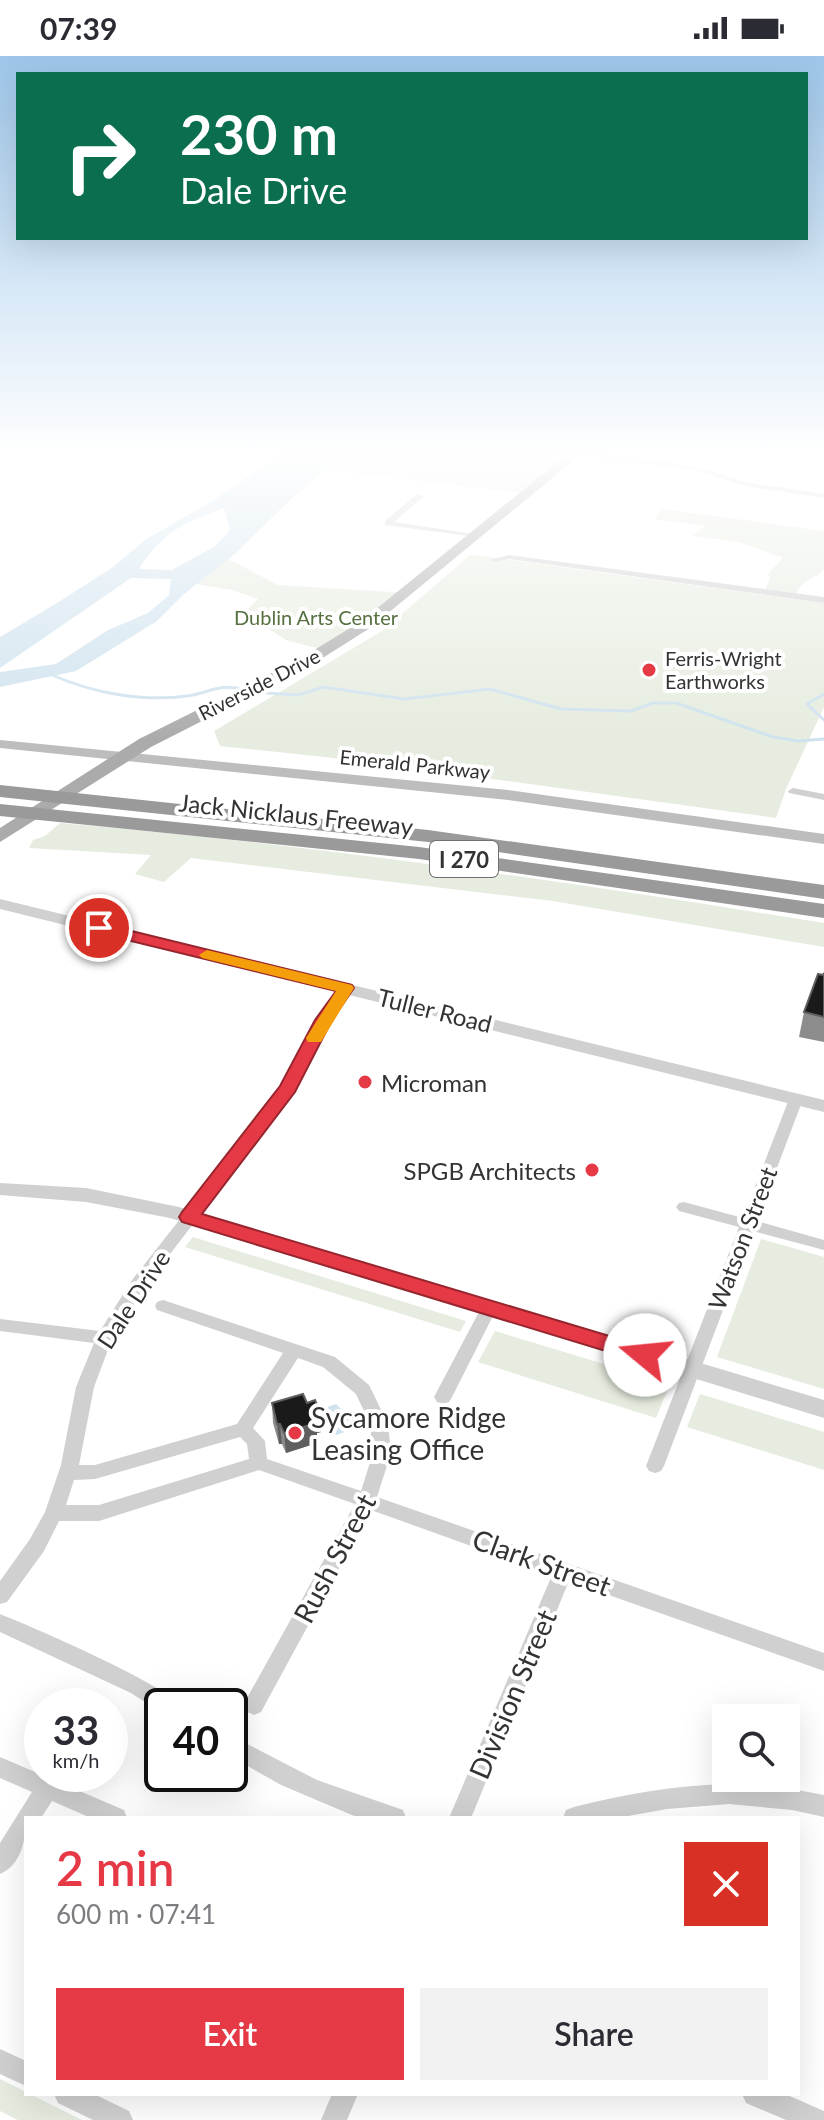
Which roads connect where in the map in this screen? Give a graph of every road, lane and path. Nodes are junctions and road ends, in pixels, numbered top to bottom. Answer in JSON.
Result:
{"nodes":[{"id":1,"x":460,"y":548,"type":"edge"},
{"id":2,"x":494,"y":560,"type":"dead end"},
{"id":3,"x":824,"y":600,"type":"edge"},
{"id":4,"x":0,"y":744,"type":"edge"},
{"id":5,"x":23,"y":751,"type":"junction"},
{"id":6,"x":0,"y":754,"type":"edge"},
{"id":7,"x":120,"y":759,"type":"junction"},
{"id":8,"x":0,"y":791,"type":"edge"},
{"id":9,"x":793,"y":791,"type":"dead end"},
{"id":10,"x":824,"y":797,"type":"edge"},
{"id":11,"x":0,"y":810,"type":"edge"},
{"id":12,"x":0,"y":836,"type":"edge"},
{"id":13,"x":824,"y":839,"type":"edge"},
{"id":14,"x":824,"y":847,"type":"edge"},
{"id":15,"x":824,"y":892,"type":"edge"},
{"id":16,"x":0,"y":904,"type":"edge"},
{"id":17,"x":824,"y":911,"type":"edge"},
{"id":18,"x":346,"y":988,"type":"junction"},
{"id":19,"x":796,"y":1099,"type":"junction"},
{"id":20,"x":824,"y":1106,"type":"edge"},
{"id":21,"x":0,"y":1189,"type":"edge"},
{"id":22,"x":684,"y":1207,"type":"dead end"},
{"id":23,"x":189,"y":1217,"type":"junction"},
{"id":24,"x":747,"y":1224,"type":"junction"},
{"id":25,"x":824,"y":1245,"type":"edge"},
{"id":26,"x":163,"y":1306,"type":"dead end"},
{"id":27,"x":489,"y":1308,"type":"junction"},
{"id":28,"x":0,"y":1325,"type":"edge"},
{"id":29,"x":104,"y":1338,"type":"junction"},
{"id":30,"x":295,"y":1349,"type":"junction"},
{"id":31,"x":692,"y":1369,"type":"junction"},
{"id":32,"x":443,"y":1397,"type":"dead end"},
{"id":33,"x":824,"y":1409,"type":"edge"},
{"id":34,"x":243,"y":1429,"type":"junction"},
{"id":35,"x":259,"y":1463,"type":"junction"},
{"id":36,"x":655,"y":1466,"type":"dead end"},
{"id":37,"x":68,"y":1473,"type":"junction"},
{"id":38,"x":367,"y":1500,"type":"junction"},
{"id":39,"x":54,"y":1513,"type":"junction"},
{"id":40,"x":564,"y":1570,"type":"junction"},
{"id":41,"x":0,"y":1596,"type":"edge"},
{"id":42,"x":0,"y":1623,"type":"edge"},
{"id":43,"x":824,"y":1662,"type":"edge"},
{"id":44,"x":144,"y":1690,"type":"edge"},
{"id":45,"x":254,"y":1705,"type":"dead end"},
{"id":46,"x":248,"y":1756,"type":"edge"},
{"id":47,"x":0,"y":1767,"type":"edge"},
{"id":48,"x":24,"y":1778,"type":"edge"},
{"id":49,"x":45,"y":1792,"type":"edge"},
{"id":50,"x":54,"y":1792,"type":"edge"},
{"id":51,"x":824,"y":1806,"type":"edge"},
{"id":52,"x":30,"y":1816,"type":"edge"},
{"id":53,"x":111,"y":1816,"type":"edge"},
{"id":54,"x":389,"y":1816,"type":"edge"},
{"id":55,"x":461,"y":1816,"type":"edge"},
{"id":56,"x":582,"y":1816,"type":"edge"},
{"id":57,"x":24,"y":1825,"type":"edge"},
{"id":58,"x":0,"y":1863,"type":"edge"},
{"id":59,"x":0,"y":2061,"type":"edge"},
{"id":60,"x":24,"y":2073,"type":"edge"},
{"id":61,"x":71,"y":2096,"type":"edge"},
{"id":62,"x":344,"y":2096,"type":"edge"},
{"id":63,"x":760,"y":2096,"type":"edge"},
{"id":64,"x":120,"y":2120,"type":"edge"},
{"id":65,"x":334,"y":2120,"type":"edge"},
{"id":66,"x":816,"y":2120,"type":"edge"}],
"edges":[{"from":1,"to":7,"type":"main road","name":"Riverside Drive"},
{"from":2,"to":3,"type":"street"},
{"from":4,"to":5,"type":"main road","name":"Emerald Parkway"},
{"from":5,"to":6,"type":"main road","name":"Emerald Parkway"},
{"from":5,"to":7,"type":"main road","name":"Emerald Parkway"},
{"from":7,"to":12,"type":"main road","name":"Riverside Drive"},
{"from":7,"to":13,"type":"main road","name":"Emerald Parkway"},
{"from":7,"to":14,"type":"main road","name":"Emerald Parkway"},
{"from":8,"to":15,"type":"highway","name":"Jack Nicklaus Freeway","number":"I 270"},
{"from":9,"to":10,"type":"street"},
{"from":11,"to":17,"type":"highway","name":"Jack Nicklaus Freeway","number":"I 270"},
{"from":16,"to":18,"type":"street","name":"Tuller Road"},
{"from":18,"to":19,"type":"street","name":"Tuller Road"},
{"from":18,"to":23,"type":"street","name":"Dale Drive"},
{"from":19,"to":20,"type":"street","name":"Tuller Road"},
{"from":19,"to":24,"type":"street","name":"Watson Street"},
{"from":21,"to":23,"type":"street"},
{"from":22,"to":24,"type":"street"},
{"from":23,"to":27,"type":"street"},
{"from":23,"to":29,"type":"street","name":"Dale Drive"},
{"from":24,"to":25,"type":"street"},
{"from":24,"to":31,"type":"street","name":"Watson Street"},
{"from":26,"to":30,"type":"street","name":"Rush Street"},
{"from":27,"to":31,"type":"street"},
{"from":27,"to":32,"type":"street"},
{"from":28,"to":29,"type":"street"},
{"from":29,"to":37,"type":"street","name":"Dale Drive"},
{"from":30,"to":34,"type":"street"},
{"from":30,"to":38,"type":"street","name":"Rush Street"},
{"from":31,"to":33,"type":"street"},
{"from":31,"to":36,"type":"street","name":"Watson Street"},
{"from":34,"to":35,"type":"street"},
{"from":34,"to":37,"type":"street"},
{"from":35,"to":38,"type":"street","name":"Clark Street"},
{"from":35,"to":39,"type":"street"},
{"from":37,"to":39,"type":"street","name":"Dale Drive"},
{"from":38,"to":40,"type":"street","name":"Clark Street"},
{"from":38,"to":45,"type":"street","name":"Rush Street"},
{"from":39,"to":41,"type":"street","name":"Dale Drive"},
{"from":40,"to":43,"type":"street","name":"Clark Street"},
{"from":40,"to":55,"type":"street","name":"Division Street"},
{"from":42,"to":44,"type":"street"},
{"from":46,"to":54,"type":"street"},
{"from":47,"to":48,"type":"street"},
{"from":49,"to":52,"type":"street"},
{"from":50,"to":53,"type":"street"},
{"from":51,"to":56,"type":"street"},
{"from":57,"to":58,"type":"street"},
{"from":59,"to":60,"type":"street"},
{"from":61,"to":64,"type":"street"},
{"from":62,"to":65,"type":"street"},
{"from":63,"to":66,"type":"street"}]}
